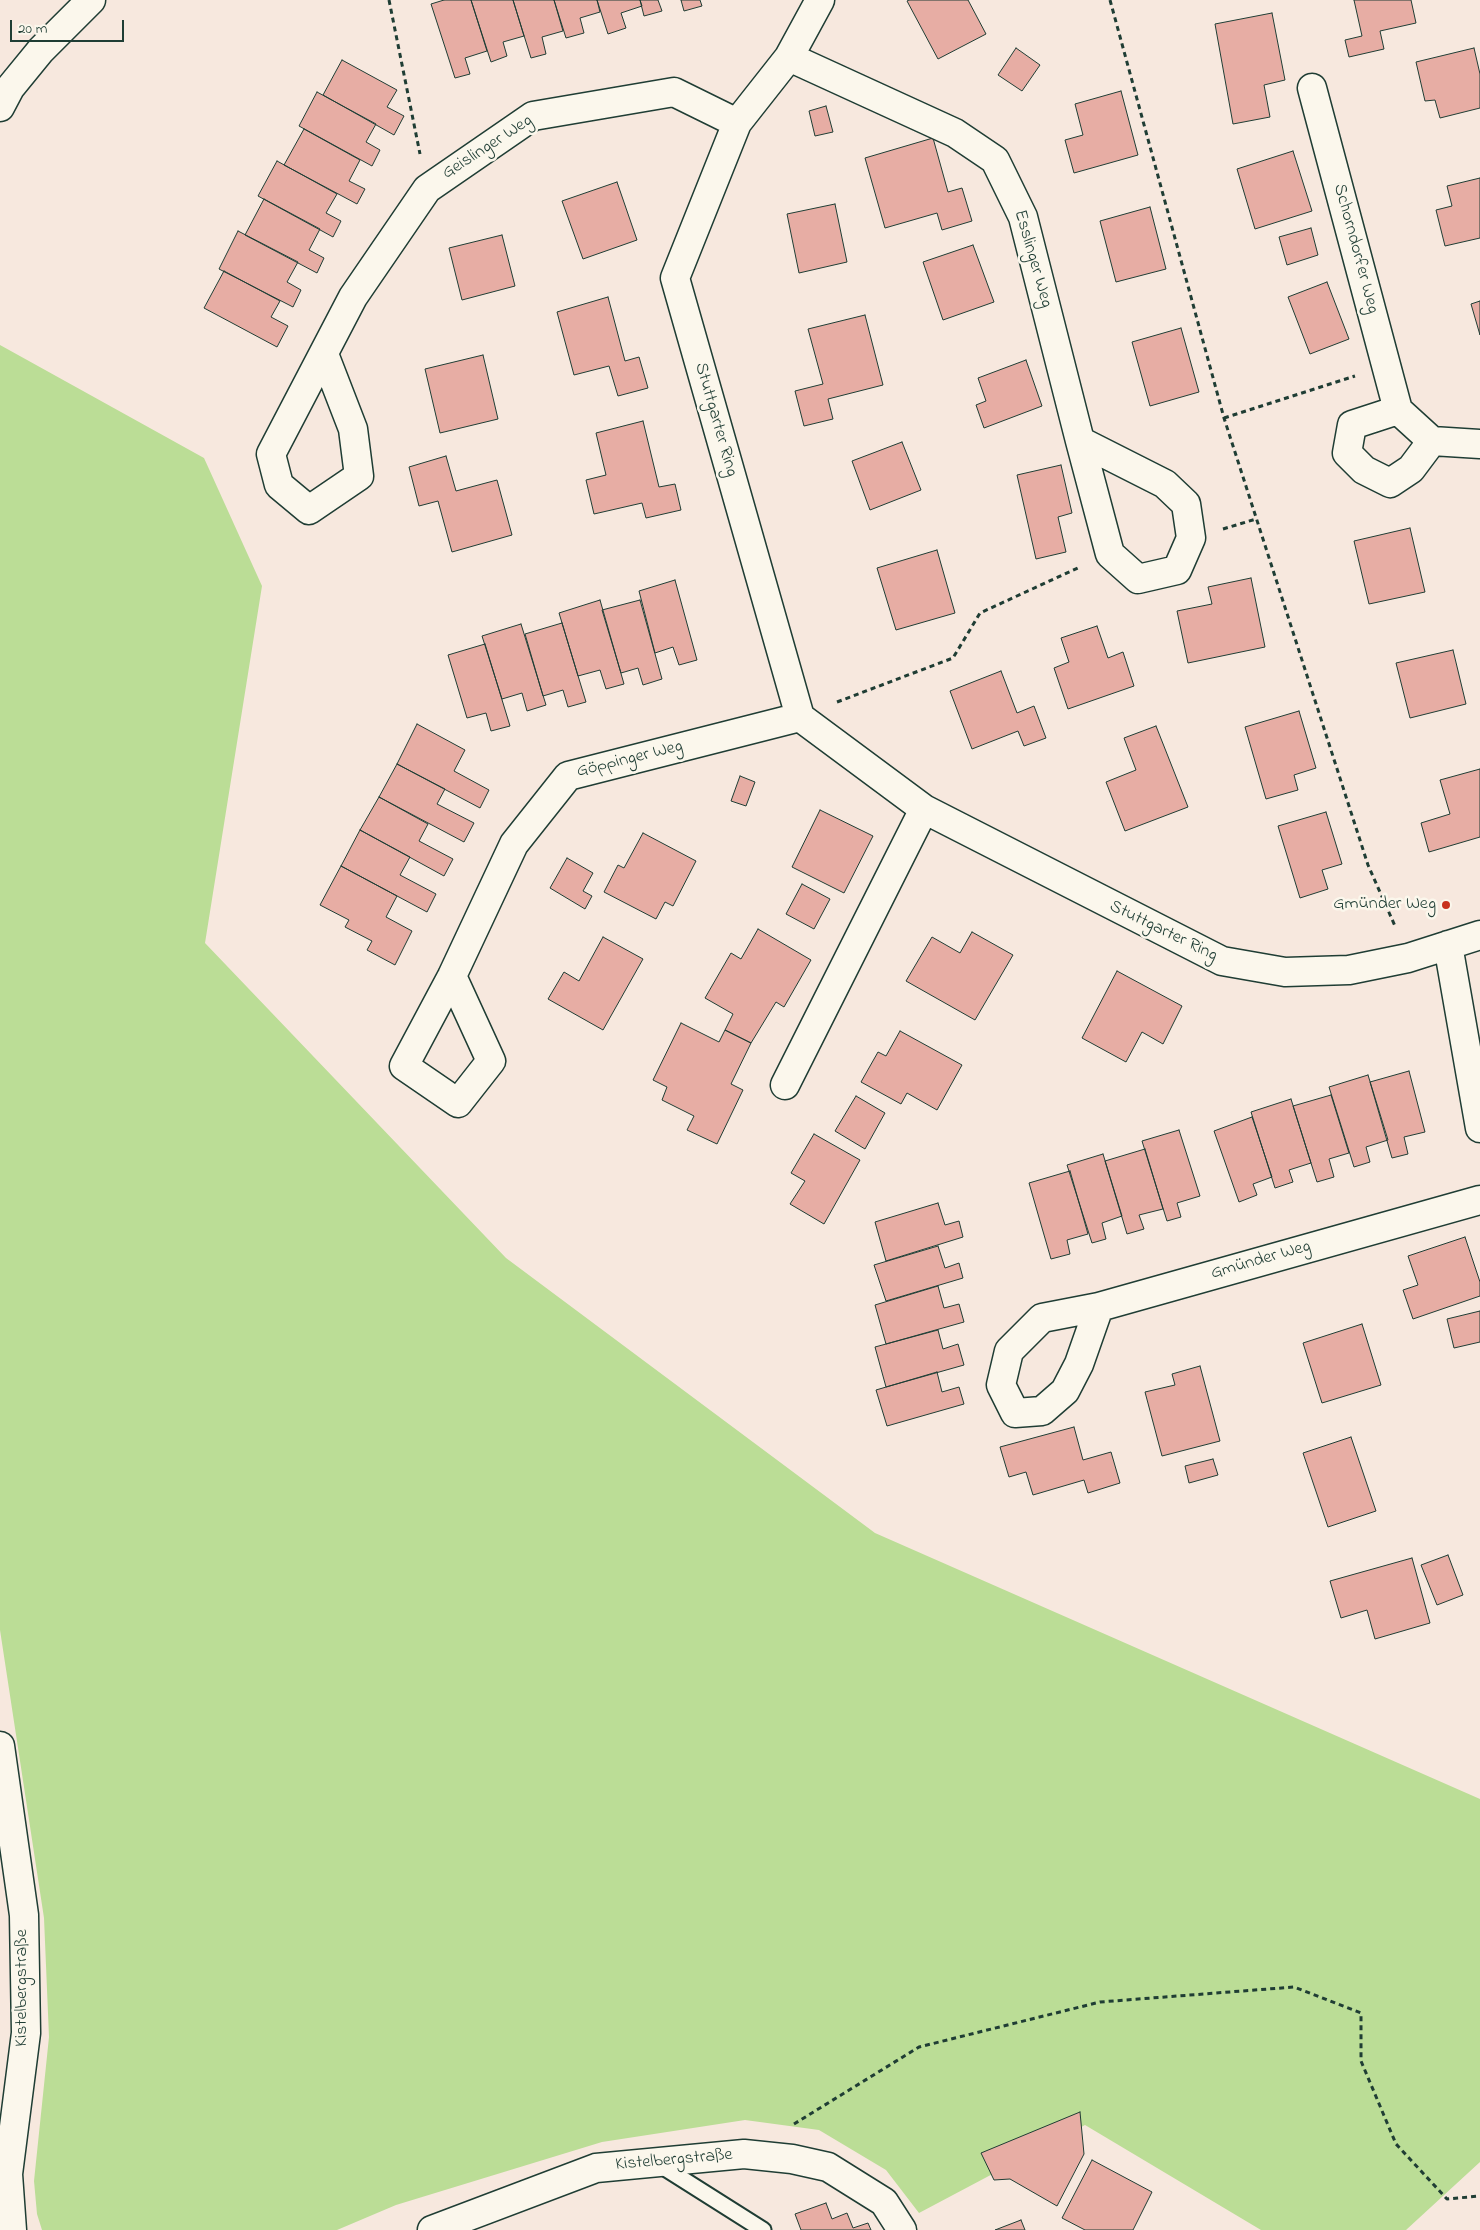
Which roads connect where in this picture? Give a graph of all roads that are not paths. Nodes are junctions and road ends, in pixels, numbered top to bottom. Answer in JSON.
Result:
{"nodes":[{"id":1,"x":820,"y":0,"type":"edge"},
{"id":2,"x":84,"y":3,"type":"edge"},
{"id":3,"x":789,"y":56,"type":"junction"},
{"id":4,"x":1312,"y":88,"type":"dead end"},
{"id":5,"x":0,"y":107,"type":"edge"},
{"id":6,"x":737,"y":123,"type":"junction"},
{"id":7,"x":324,"y":354,"type":"junction"},
{"id":8,"x":1398,"y":410,"type":"junction"},
{"id":9,"x":1080,"y":441,"type":"junction"},
{"id":10,"x":1432,"y":442,"type":"junction"},
{"id":11,"x":1480,"y":444,"type":"edge"},
{"id":12,"x":800,"y":716,"type":"junction"},
{"id":13,"x":924,"y":809,"type":"junction"},
{"id":14,"x":1480,"y":934,"type":"edge"},
{"id":15,"x":1448,"y":945,"type":"junction"},
{"id":16,"x":452,"y":976,"type":"dead end"},
{"id":17,"x":785,"y":1085,"type":"dead end"},
{"id":18,"x":1480,"y":1128,"type":"edge"},
{"id":19,"x":1480,"y":1200,"type":"edge"},
{"id":20,"x":1099,"y":1306,"type":"dead end"},
{"id":21,"x":0,"y":1746,"type":"edge"},
{"id":22,"x":656,"y":2163,"type":"junction"},
{"id":23,"x":12,"y":2230,"type":"edge"},
{"id":24,"x":432,"y":2230,"type":"edge"},
{"id":25,"x":763,"y":2230,"type":"edge"},
{"id":26,"x":902,"y":2230,"type":"edge"}],
"edges":[{"from":1,"to":3,"type":"street","name":"Stuttgarter Ring"},
{"from":2,"to":5,"type":"street"},
{"from":3,"to":6,"type":"street","name":"Stuttgarter Ring"},
{"from":3,"to":9,"type":"street","name":"Esslinger Weg"},
{"from":4,"to":8,"type":"street","name":"Schorndorfer Weg"},
{"from":6,"to":7,"type":"street","name":"Geislinger Weg"},
{"from":6,"to":12,"type":"street","name":"Stuttgarter Ring"},
{"from":7,"to":7,"type":"street","name":"Geislinger Weg"},
{"from":8,"to":10,"type":"street"},
{"from":8,"to":10,"type":"street"},
{"from":9,"to":9,"type":"street","name":"Esslinger Weg"},
{"from":10,"to":11,"type":"street"},
{"from":12,"to":13,"type":"street","name":"Stuttgarter Ring"},
{"from":12,"to":16,"type":"street","name":"Göppinger Weg"},
{"from":13,"to":15,"type":"street","name":"Stuttgarter Ring"},
{"from":13,"to":17,"type":"street"},
{"from":14,"to":15,"type":"street","name":"Stuttgarter Ring"},
{"from":15,"to":18,"type":"street"},
{"from":19,"to":20,"type":"street","name":"Gmünder Weg"},
{"from":21,"to":23,"type":"street","name":"Kistelbergstraße"},
{"from":22,"to":24,"type":"street","name":"Kistelbergstraße"},
{"from":22,"to":25,"type":"lane"},
{"from":22,"to":26,"type":"street","name":"Kistelbergstraße"}]}
